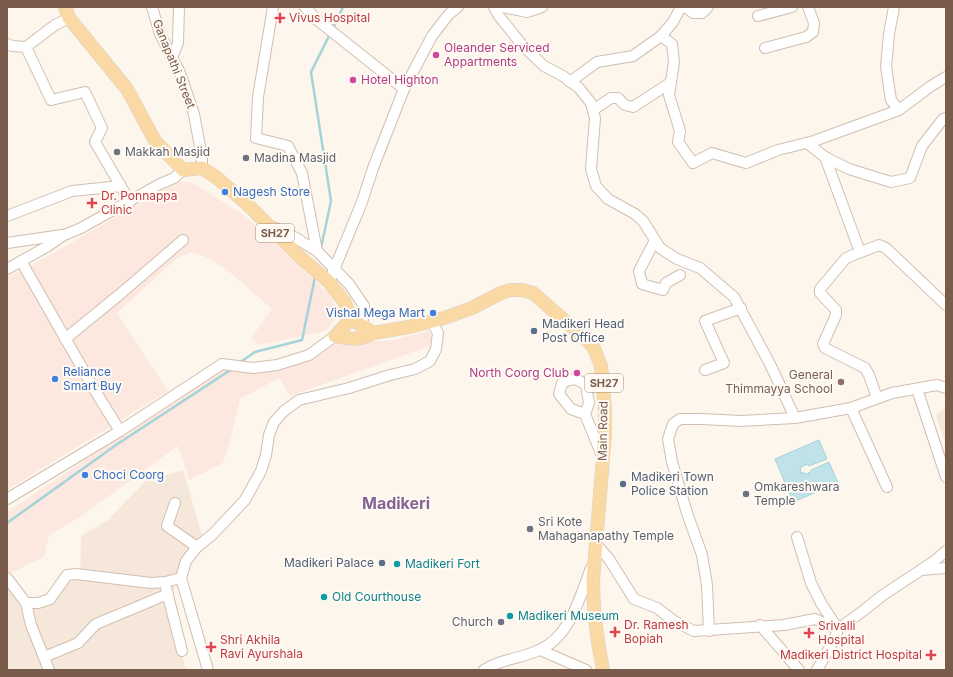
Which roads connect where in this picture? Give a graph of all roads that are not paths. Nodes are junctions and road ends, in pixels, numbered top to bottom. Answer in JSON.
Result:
{"nodes":[{"id":1,"x":152,"y":7,"type":"edge"},
{"id":2,"x":179,"y":7,"type":"edge"},
{"id":3,"x":273,"y":7,"type":"edge"},
{"id":4,"x":305,"y":7,"type":"edge"},
{"id":5,"x":458,"y":7,"type":"edge"},
{"id":6,"x":494,"y":7,"type":"edge"},
{"id":7,"x":503,"y":7,"type":"edge"},
{"id":8,"x":542,"y":7,"type":"edge"},
{"id":9,"x":682,"y":7,"type":"edge"},
{"id":10,"x":708,"y":7,"type":"edge"},
{"id":11,"x":792,"y":7,"type":"edge"},
{"id":12,"x":808,"y":7,"type":"edge"},
{"id":13,"x":894,"y":7,"type":"edge"},
{"id":14,"x":67,"y":13,"type":"edge"},
{"id":15,"x":758,"y":16,"type":"dead end"},
{"id":16,"x":661,"y":36,"type":"junction"},
{"id":17,"x":7,"y":44,"type":"edge"},
{"id":18,"x":26,"y":47,"type":"junction"},
{"id":19,"x":765,"y":48,"type":"dead end"},
{"id":20,"x":172,"y":58,"type":"junction"},
{"id":21,"x":946,"y":77,"type":"edge"},
{"id":22,"x":570,"y":82,"type":"junction"},
{"id":23,"x":670,"y":83,"type":"junction"},
{"id":24,"x":404,"y":89,"type":"junction"},
{"id":25,"x":593,"y":110,"type":"junction"},
{"id":26,"x":899,"y":110,"type":"junction"},
{"id":27,"x":946,"y":118,"type":"edge"},
{"id":28,"x":808,"y":143,"type":"junction"},
{"id":29,"x":825,"y":157,"type":"junction"},
{"id":30,"x":202,"y":168,"type":"junction"},
{"id":31,"x":183,"y":170,"type":"junction"},
{"id":32,"x":121,"y":186,"type":"junction"},
{"id":33,"x":130,"y":202,"type":"junction"},
{"id":34,"x":7,"y":216,"type":"edge"},
{"id":35,"x":269,"y":226,"type":"junction"},
{"id":36,"x":64,"y":235,"type":"junction"},
{"id":37,"x":183,"y":240,"type":"dead end"},
{"id":38,"x":655,"y":240,"type":"junction"},
{"id":39,"x":7,"y":243,"type":"edge"},
{"id":40,"x":317,"y":251,"type":"junction"},
{"id":41,"x":860,"y":252,"type":"junction"},
{"id":42,"x":21,"y":261,"type":"junction"},
{"id":43,"x":7,"y":269,"type":"edge"},
{"id":44,"x":334,"y":269,"type":"junction"},
{"id":45,"x":680,"y":275,"type":"dead end"},
{"id":46,"x":329,"y":282,"type":"junction"},
{"id":47,"x":946,"y":305,"type":"edge"},
{"id":48,"x":741,"y":308,"type":"junction"},
{"id":49,"x":351,"y":319,"type":"junction"},
{"id":50,"x":432,"y":322,"type":"junction"},
{"id":51,"x":367,"y":330,"type":"junction"},
{"id":52,"x":335,"y":336,"type":"junction"},
{"id":53,"x":65,"y":339,"type":"junction"},
{"id":54,"x":705,"y":370,"type":"dead end"},
{"id":55,"x":946,"y":388,"type":"edge"},
{"id":56,"x":917,"y":389,"type":"junction"},
{"id":57,"x":877,"y":398,"type":"junction"},
{"id":58,"x":851,"y":408,"type":"junction"},
{"id":59,"x":585,"y":414,"type":"dead end"},
{"id":60,"x":795,"y":418,"type":"junction"},
{"id":61,"x":120,"y":431,"type":"junction"},
{"id":62,"x":603,"y":458,"type":"junction"},
{"id":63,"x":946,"y":477,"type":"edge"},
{"id":64,"x":887,"y":487,"type":"dead end"},
{"id":65,"x":7,"y":499,"type":"edge"},
{"id":66,"x":175,"y":503,"type":"dead end"},
{"id":67,"x":797,"y":537,"type":"dead end"},
{"id":68,"x":197,"y":547,"type":"junction"},
{"id":69,"x":596,"y":551,"type":"junction"},
{"id":70,"x":946,"y":551,"type":"edge"},
{"id":71,"x":946,"y":568,"type":"edge"},
{"id":72,"x":919,"y":570,"type":"junction"},
{"id":73,"x":7,"y":578,"type":"edge"},
{"id":74,"x":181,"y":578,"type":"junction"},
{"id":75,"x":165,"y":582,"type":"junction"},
{"id":76,"x":168,"y":594,"type":"junction"},
{"id":77,"x":26,"y":603,"type":"junction"},
{"id":78,"x":760,"y":626,"type":"junction"},
{"id":79,"x":838,"y":629,"type":"junction"},
{"id":80,"x":708,"y":631,"type":"junction"},
{"id":81,"x":540,"y":650,"type":"junction"},
{"id":82,"x":182,"y":651,"type":"dead end"},
{"id":83,"x":44,"y":657,"type":"junction"},
{"id":84,"x":49,"y":670,"type":"edge"},
{"id":85,"x":208,"y":670,"type":"edge"},
{"id":86,"x":484,"y":670,"type":"edge"},
{"id":87,"x":586,"y":670,"type":"edge"},
{"id":88,"x":603,"y":670,"type":"edge"},
{"id":89,"x":799,"y":670,"type":"edge"},
{"id":90,"x":817,"y":670,"type":"edge"}],
"edges":[{"from":1,"to":20,"type":"street","name":"Ganapathi Street"},
{"from":2,"to":20,"type":"street"},
{"from":3,"to":40,"type":"street"},
{"from":4,"to":24,"type":"street"},
{"from":5,"to":24,"type":"street"},
{"from":6,"to":22,"type":"street"},
{"from":7,"to":8,"type":"street"},
{"from":9,"to":10,"type":"street"},
{"from":9,"to":16,"type":"street"},
{"from":11,"to":15,"type":"street"},
{"from":12,"to":19,"type":"street"},
{"from":13,"to":26,"type":"street"},
{"from":14,"to":18,"type":"street"},
{"from":14,"to":31,"type":"main road"},
{"from":16,"to":22,"type":"street"},
{"from":16,"to":23,"type":"street"},
{"from":17,"to":18,"type":"street"},
{"from":18,"to":32,"type":"street"},
{"from":20,"to":30,"type":"street","name":"Ganapathi Street"},
{"from":21,"to":26,"type":"street"},
{"from":22,"to":25,"type":"street"},
{"from":23,"to":25,"type":"street"},
{"from":23,"to":28,"type":"street"},
{"from":24,"to":44,"type":"street"},
{"from":25,"to":38,"type":"street"},
{"from":26,"to":28,"type":"street"},
{"from":27,"to":29,"type":"street"},
{"from":28,"to":29,"type":"street"},
{"from":29,"to":41,"type":"street"},
{"from":30,"to":31,"type":"main road"},
{"from":30,"to":35,"type":"main road","number":"SH27"},
{"from":31,"to":33,"type":"street"},
{"from":32,"to":33,"type":"street"},
{"from":32,"to":34,"type":"street"},
{"from":33,"to":36,"type":"street"},
{"from":35,"to":40,"type":"street"},
{"from":35,"to":46,"type":"main road","number":"SH27"},
{"from":36,"to":39,"type":"street"},
{"from":36,"to":42,"type":"street"},
{"from":37,"to":53,"type":"street"},
{"from":38,"to":45,"type":"street"},
{"from":38,"to":48,"type":"street"},
{"from":40,"to":44,"type":"street"},
{"from":41,"to":47,"type":"street"},
{"from":41,"to":57,"type":"street"},
{"from":42,"to":43,"type":"street"},
{"from":42,"to":53,"type":"street"},
{"from":44,"to":46,"type":"street"},
{"from":44,"to":51,"type":"street"},
{"from":46,"to":49,"type":"main road","number":"SH27"},
{"from":48,"to":54,"type":"street"},
{"from":48,"to":60,"type":"street"},
{"from":49,"to":51,"type":"main road"},
{"from":49,"to":52,"type":"main road"},
{"from":50,"to":51,"type":"main road","name":"Main Road","number":"SH27"},
{"from":50,"to":62,"type":"main road","name":"Main Road","number":"SH27"},
{"from":50,"to":68,"type":"street"},
{"from":51,"to":52,"type":"main road","number":"SH27"},
{"from":52,"to":61,"type":"street"},
{"from":53,"to":61,"type":"street"},
{"from":55,"to":56,"type":"street"},
{"from":56,"to":57,"type":"street"},
{"from":56,"to":63,"type":"street"},
{"from":57,"to":58,"type":"street"},
{"from":58,"to":60,"type":"street"},
{"from":58,"to":64,"type":"street"},
{"from":59,"to":62,"type":"street"},
{"from":60,"to":80,"type":"street"},
{"from":61,"to":65,"type":"street"},
{"from":62,"to":69,"type":"main road","name":"Main Road","number":"SH27"},
{"from":66,"to":68,"type":"street"},
{"from":67,"to":79,"type":"street"},
{"from":68,"to":74,"type":"street"},
{"from":69,"to":80,"type":"street"},
{"from":69,"to":81,"type":"street"},
{"from":69,"to":88,"type":"main road","name":"Main Road","number":"SH27"},
{"from":70,"to":72,"type":"street"},
{"from":71,"to":72,"type":"street"},
{"from":72,"to":79,"type":"street"},
{"from":73,"to":77,"type":"street"},
{"from":74,"to":75,"type":"street"},
{"from":74,"to":85,"type":"street"},
{"from":75,"to":76,"type":"street"},
{"from":75,"to":77,"type":"street"},
{"from":76,"to":82,"type":"street"},
{"from":76,"to":83,"type":"street"},
{"from":77,"to":83,"type":"street"},
{"from":78,"to":79,"type":"street"},
{"from":78,"to":80,"type":"street"},
{"from":78,"to":89,"type":"street"},
{"from":79,"to":90,"type":"street"},
{"from":81,"to":86,"type":"street"},
{"from":81,"to":87,"type":"street"},
{"from":83,"to":84,"type":"street"}]}
